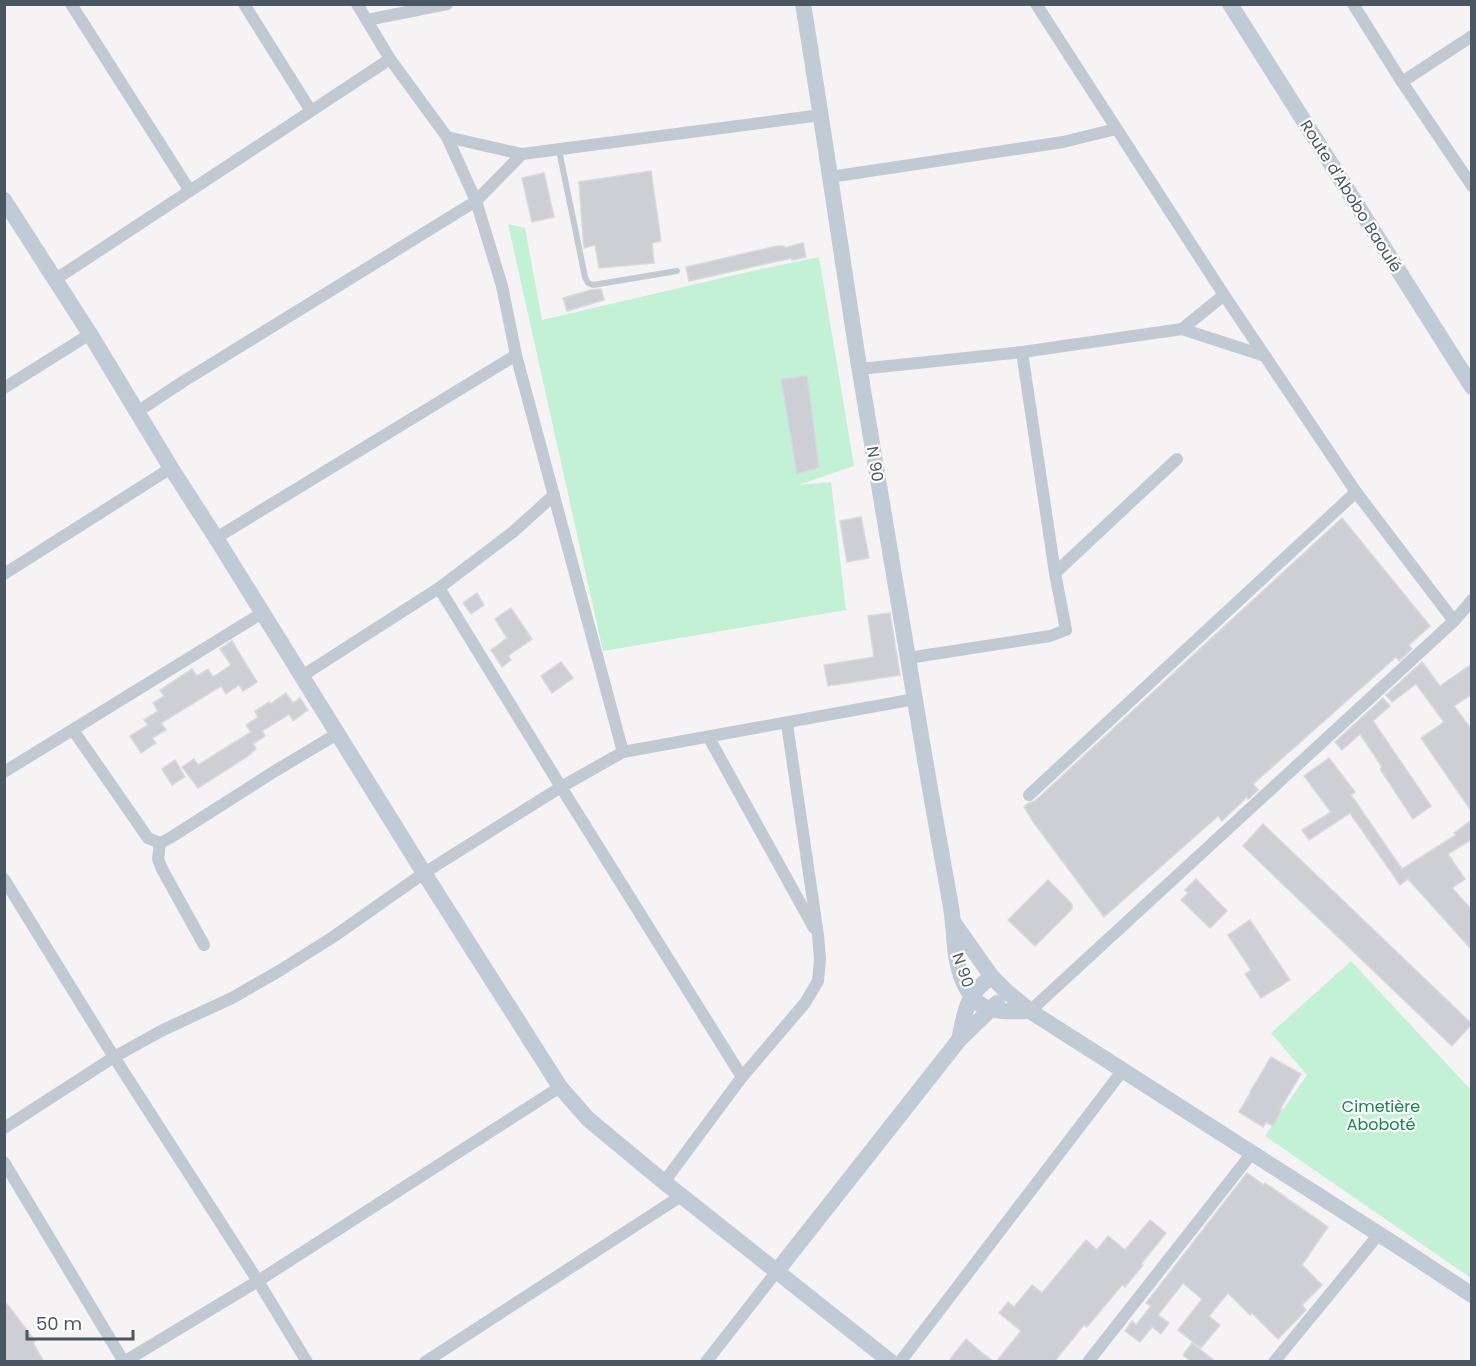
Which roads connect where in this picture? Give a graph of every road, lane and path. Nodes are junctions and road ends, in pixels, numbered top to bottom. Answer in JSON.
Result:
{"nodes":[{"id":1,"x":71,"y":4,"type":"edge"},
{"id":2,"x":244,"y":4,"type":"edge"},
{"id":3,"x":357,"y":4,"type":"edge"},
{"id":4,"x":447,"y":4,"type":"edge"},
{"id":5,"x":803,"y":4,"type":"edge"},
{"id":6,"x":1036,"y":4,"type":"edge"},
{"id":7,"x":1230,"y":4,"type":"edge"},
{"id":8,"x":1353,"y":4,"type":"edge"},
{"id":9,"x":368,"y":20,"type":"junction"},
{"id":10,"x":1472,"y":36,"type":"edge"},
{"id":11,"x":390,"y":59,"type":"junction"},
{"id":12,"x":1402,"y":82,"type":"junction"},
{"id":13,"x":311,"y":111,"type":"junction"},
{"id":14,"x":821,"y":115,"type":"junction"},
{"id":15,"x":1116,"y":129,"type":"junction"},
{"id":16,"x":447,"y":137,"type":"junction"},
{"id":17,"x":559,"y":149,"type":"junction"},
{"id":18,"x":522,"y":154,"type":"junction"},
{"id":19,"x":830,"y":177,"type":"junction"},
{"id":20,"x":1472,"y":186,"type":"edge"},
{"id":21,"x":190,"y":191,"type":"junction"},
{"id":22,"x":4,"y":200,"type":"edge"},
{"id":23,"x":476,"y":201,"type":"junction"},
{"id":24,"x":677,"y":271,"type":"dead end"},
{"id":25,"x":56,"y":279,"type":"junction"},
{"id":26,"x":1224,"y":295,"type":"junction"},
{"id":27,"x":1182,"y":329,"type":"junction"},
{"id":28,"x":90,"y":334,"type":"junction"},
{"id":29,"x":1022,"y":352,"type":"junction"},
{"id":30,"x":516,"y":355,"type":"junction"},
{"id":31,"x":1265,"y":356,"type":"junction"},
{"id":32,"x":860,"y":369,"type":"junction"},
{"id":33,"x":1472,"y":387,"type":"edge"},
{"id":34,"x":4,"y":388,"type":"edge"},
{"id":35,"x":137,"y":412,"type":"junction"},
{"id":36,"x":1177,"y":459,"type":"dead end"},
{"id":37,"x":171,"y":468,"type":"junction"},
{"id":38,"x":1356,"y":492,"type":"junction"},
{"id":39,"x":554,"y":495,"type":"junction"},
{"id":40,"x":216,"y":538,"type":"junction"},
{"id":41,"x":1055,"y":573,"type":"junction"},
{"id":42,"x":4,"y":574,"type":"edge"},
{"id":43,"x":439,"y":588,"type":"junction"},
{"id":44,"x":1472,"y":600,"type":"edge"},
{"id":45,"x":262,"y":613,"type":"junction"},
{"id":46,"x":1454,"y":621,"type":"junction"},
{"id":47,"x":908,"y":658,"type":"junction"},
{"id":48,"x":302,"y":676,"type":"junction"},
{"id":49,"x":915,"y":699,"type":"junction"},
{"id":50,"x":787,"y":723,"type":"junction"},
{"id":51,"x":73,"y":730,"type":"junction"},
{"id":52,"x":338,"y":734,"type":"junction"},
{"id":53,"x":709,"y":738,"type":"junction"},
{"id":54,"x":622,"y":752,"type":"junction"},
{"id":55,"x":4,"y":772,"type":"edge"},
{"id":56,"x":561,"y":787,"type":"junction"},
{"id":57,"x":1029,"y":795,"type":"dead end"},
{"id":58,"x":160,"y":843,"type":"junction"},
{"id":59,"x":423,"y":873,"type":"junction"},
{"id":60,"x":4,"y":879,"type":"edge"},
{"id":61,"x":954,"y":922,"type":"junction"},
{"id":62,"x":818,"y":935,"type":"junction"},
{"id":63,"x":204,"y":945,"type":"dead end"},
{"id":64,"x":992,"y":977,"type":"junction"},
{"id":65,"x":1005,"y":990,"type":"junction"},
{"id":66,"x":971,"y":995,"type":"junction"},
{"id":67,"x":990,"y":1010,"type":"junction"},
{"id":68,"x":1030,"y":1011,"type":"junction"},
{"id":69,"x":959,"y":1040,"type":"junction"},
{"id":70,"x":114,"y":1057,"type":"junction"},
{"id":71,"x":1123,"y":1070,"type":"junction"},
{"id":72,"x":742,"y":1077,"type":"junction"},
{"id":73,"x":560,"y":1087,"type":"junction"},
{"id":74,"x":4,"y":1128,"type":"edge"},
{"id":75,"x":1252,"y":1153,"type":"junction"},
{"id":76,"x":4,"y":1162,"type":"edge"},
{"id":77,"x":664,"y":1182,"type":"junction"},
{"id":78,"x":681,"y":1197,"type":"junction"},
{"id":79,"x":1379,"y":1234,"type":"junction"},
{"id":80,"x":777,"y":1271,"type":"junction"},
{"id":81,"x":258,"y":1281,"type":"junction"},
{"id":82,"x":1472,"y":1295,"type":"edge"},
{"id":83,"x":124,"y":1361,"type":"edge"},
{"id":84,"x":892,"y":1361,"type":"edge"},
{"id":85,"x":307,"y":1362,"type":"edge"},
{"id":86,"x":425,"y":1362,"type":"edge"},
{"id":87,"x":706,"y":1362,"type":"edge"},
{"id":88,"x":1088,"y":1362,"type":"edge"},
{"id":89,"x":1274,"y":1362,"type":"edge"}],
"edges":[{"from":1,"to":21,"type":"street"},
{"from":2,"to":13,"type":"street"},
{"from":3,"to":9,"type":"street"},
{"from":4,"to":9,"type":"street"},
{"from":5,"to":14,"type":"street","name":"N 90"},
{"from":6,"to":15,"type":"street"},
{"from":7,"to":33,"type":"street","name":"Route d'Abobo Baoulé"},
{"from":8,"to":12,"type":"street"},
{"from":9,"to":11,"type":"street"},
{"from":10,"to":12,"type":"street"},
{"from":11,"to":13,"type":"street"},
{"from":11,"to":16,"type":"street"},
{"from":12,"to":20,"type":"street"},
{"from":13,"to":21,"type":"street"},
{"from":14,"to":17,"type":"street"},
{"from":14,"to":19,"type":"street","name":"N 90"},
{"from":15,"to":19,"type":"street"},
{"from":15,"to":26,"type":"street"},
{"from":16,"to":18,"type":"street"},
{"from":16,"to":23,"type":"street"},
{"from":17,"to":18,"type":"street"},
{"from":17,"to":24,"type":"lane"},
{"from":18,"to":23,"type":"street"},
{"from":19,"to":32,"type":"street","name":"N 90"},
{"from":21,"to":25,"type":"street"},
{"from":22,"to":25,"type":"street"},
{"from":23,"to":30,"type":"street"},
{"from":23,"to":35,"type":"street"},
{"from":25,"to":28,"type":"street"},
{"from":26,"to":27,"type":"street"},
{"from":26,"to":31,"type":"street"},
{"from":27,"to":29,"type":"street"},
{"from":27,"to":31,"type":"street"},
{"from":28,"to":34,"type":"street"},
{"from":28,"to":35,"type":"street"},
{"from":29,"to":32,"type":"street"},
{"from":29,"to":41,"type":"street"},
{"from":30,"to":39,"type":"street"},
{"from":30,"to":40,"type":"street"},
{"from":31,"to":38,"type":"street"},
{"from":32,"to":47,"type":"street","name":"N 90"},
{"from":35,"to":37,"type":"street"},
{"from":36,"to":41,"type":"street"},
{"from":37,"to":40,"type":"street"},
{"from":37,"to":42,"type":"street"},
{"from":38,"to":46,"type":"street"},
{"from":38,"to":57,"type":"street"},
{"from":39,"to":43,"type":"street"},
{"from":39,"to":54,"type":"street"},
{"from":40,"to":45,"type":"street"},
{"from":41,"to":47,"type":"street"},
{"from":43,"to":48,"type":"street"},
{"from":43,"to":56,"type":"street"},
{"from":44,"to":46,"type":"street"},
{"from":45,"to":48,"type":"street"},
{"from":45,"to":51,"type":"street"},
{"from":46,"to":68,"type":"street"},
{"from":47,"to":49,"type":"street","name":"N 90"},
{"from":48,"to":52,"type":"street"},
{"from":49,"to":50,"type":"street"},
{"from":49,"to":61,"type":"street","name":"N 90"},
{"from":50,"to":53,"type":"street"},
{"from":50,"to":62,"type":"street"},
{"from":51,"to":55,"type":"street"},
{"from":51,"to":58,"type":"street"},
{"from":52,"to":58,"type":"street"},
{"from":52,"to":59,"type":"street"},
{"from":53,"to":54,"type":"street"},
{"from":53,"to":62,"type":"street"},
{"from":54,"to":56,"type":"street"},
{"from":56,"to":59,"type":"street"},
{"from":56,"to":72,"type":"street"},
{"from":58,"to":63,"type":"street"},
{"from":59,"to":70,"type":"street"},
{"from":59,"to":73,"type":"street"},
{"from":60,"to":70,"type":"street"},
{"from":61,"to":64,"type":"street","name":"N 90"},
{"from":61,"to":66,"type":"street","name":"N 90"},
{"from":62,"to":72,"type":"street"},
{"from":64,"to":65,"type":"street","name":"N 90"},
{"from":64,"to":66,"type":"street"},
{"from":65,"to":67,"type":"street"},
{"from":65,"to":68,"type":"street","name":"N 90"},
{"from":66,"to":67,"type":"street","name":"N 90"},
{"from":66,"to":69,"type":"street"},
{"from":67,"to":68,"type":"street"},
{"from":67,"to":69,"type":"street"},
{"from":68,"to":71,"type":"street","name":"N 90"},
{"from":69,"to":80,"type":"street"},
{"from":70,"to":74,"type":"street"},
{"from":70,"to":81,"type":"street"},
{"from":71,"to":75,"type":"street","name":"N 90"},
{"from":71,"to":84,"type":"street"},
{"from":72,"to":77,"type":"street"},
{"from":73,"to":77,"type":"street"},
{"from":73,"to":81,"type":"street"},
{"from":75,"to":79,"type":"street","name":"N 90"},
{"from":75,"to":88,"type":"street"},
{"from":76,"to":83,"type":"street"},
{"from":77,"to":78,"type":"street"},
{"from":78,"to":80,"type":"street"},
{"from":78,"to":86,"type":"street"},
{"from":79,"to":82,"type":"street","name":"N 90"},
{"from":79,"to":89,"type":"street"},
{"from":80,"to":84,"type":"street"},
{"from":80,"to":87,"type":"street"},
{"from":81,"to":83,"type":"street"},
{"from":81,"to":85,"type":"street"}]}
